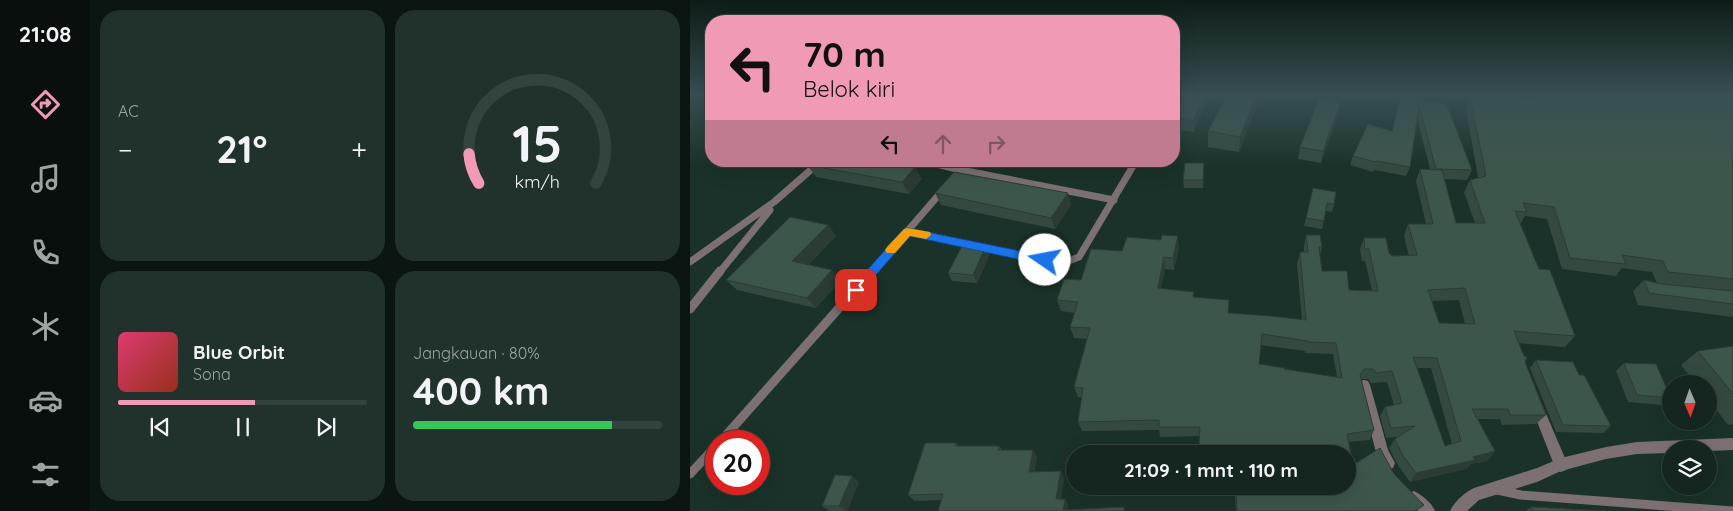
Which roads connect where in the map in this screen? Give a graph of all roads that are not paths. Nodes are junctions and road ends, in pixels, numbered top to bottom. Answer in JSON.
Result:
{"nodes":[{"id":1,"x":814,"y":167,"type":"edge"},
{"id":2,"x":949,"y":167,"type":"edge"},
{"id":3,"x":1133,"y":167,"type":"edge"},
{"id":4,"x":961,"y":170,"type":"junction"},
{"id":5,"x":779,"y":198,"type":"junction"},
{"id":6,"x":1114,"y":200,"type":"junction"},
{"id":7,"x":907,"y":232,"type":"junction"},
{"id":8,"x":690,"y":262,"type":"edge"},
{"id":9,"x":690,"y":309,"type":"edge"},
{"id":10,"x":1364,"y":385,"type":"edge"},
{"id":11,"x":1531,"y":391,"type":"edge"},
{"id":12,"x":731,"y":430,"type":"edge"},
{"id":13,"x":1733,"y":444,"type":"edge"},
{"id":14,"x":705,"y":458,"type":"edge"},
{"id":15,"x":1561,"y":465,"type":"junction"},
{"id":16,"x":1392,"y":472,"type":"edge"},
{"id":17,"x":690,"y":474,"type":"edge"},
{"id":18,"x":1403,"y":485,"type":"edge"},
{"id":19,"x":1490,"y":488,"type":"junction"},
{"id":20,"x":1428,"y":511,"type":"edge"},
{"id":21,"x":1457,"y":511,"type":"edge"},
{"id":22,"x":1733,"y":511,"type":"edge"}],
"edges":[{"from":1,"to":5,"type":"lane"},
{"from":2,"to":4,"type":"lane"},
{"from":3,"to":6,"type":"lane"},
{"from":4,"to":6,"type":"lane"},
{"from":4,"to":7,"type":"lane"},
{"from":5,"to":8,"type":"lane"},
{"from":5,"to":9,"type":"lane"},
{"from":6,"to":7,"type":"lane"},
{"from":7,"to":12,"type":"lane"},
{"from":10,"to":16,"type":"street"},
{"from":11,"to":15,"type":"street"},
{"from":13,"to":15,"type":"street"},
{"from":14,"to":17,"type":"lane"},
{"from":15,"to":19,"type":"street"},
{"from":18,"to":20,"type":"street"},
{"from":19,"to":21,"type":"street"},
{"from":19,"to":22,"type":"lane"}]}
